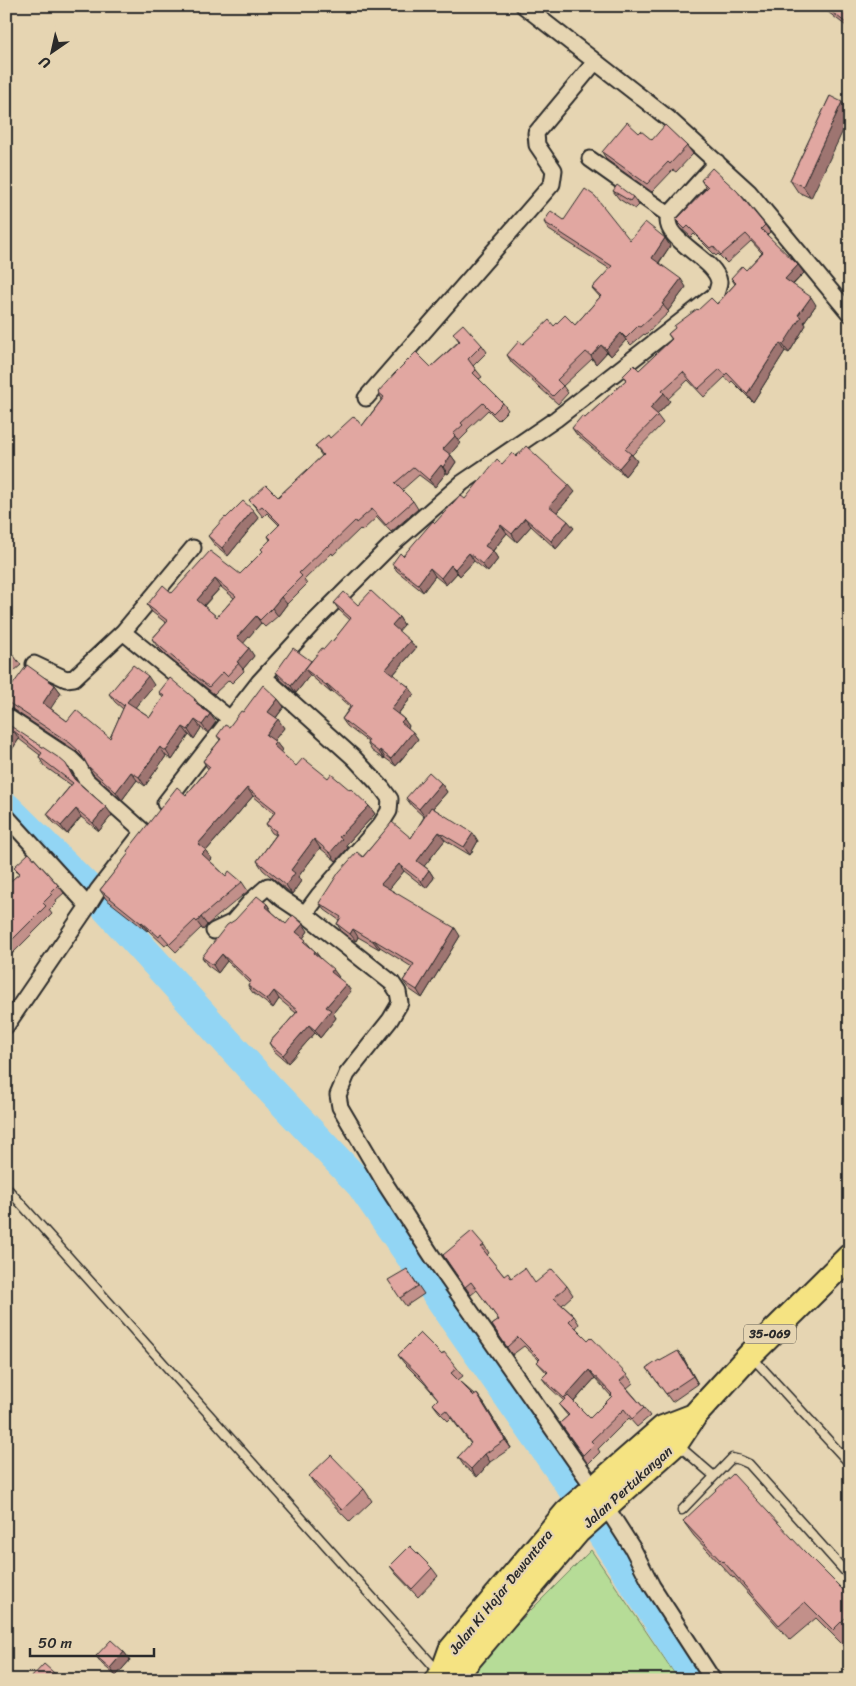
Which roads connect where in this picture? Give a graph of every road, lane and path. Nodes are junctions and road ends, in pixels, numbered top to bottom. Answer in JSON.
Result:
{"nodes":[{"id":1,"x":524,"y":6,"type":"edge"},
{"id":2,"x":595,"y":62,"type":"junction"},
{"id":3,"x":590,"y":158,"type":"dead end"},
{"id":4,"x":717,"y":162,"type":"junction"},
{"id":5,"x":669,"y":215,"type":"junction"},
{"id":6,"x":850,"y":314,"type":"edge"},
{"id":7,"x":366,"y":398,"type":"dead end"},
{"id":8,"x":193,"y":548,"type":"dead end"},
{"id":9,"x":123,"y":632,"type":"junction"},
{"id":10,"x":34,"y":664,"type":"dead end"},
{"id":11,"x":264,"y":677,"type":"junction"},
{"id":12,"x":6,"y":716,"type":"edge"},
{"id":13,"x":230,"y":719,"type":"junction"},
{"id":14,"x":6,"y":816,"type":"edge"},
{"id":15,"x":151,"y":822,"type":"junction"},
{"id":16,"x":93,"y":898,"type":"junction"},
{"id":17,"x":305,"y":914,"type":"junction"},
{"id":18,"x":214,"y":932,"type":"dead end"},
{"id":19,"x":6,"y":1026,"type":"edge"},
{"id":20,"x":6,"y":1186,"type":"edge"},
{"id":21,"x":850,"y":1256,"type":"edge"},
{"id":22,"x":750,"y":1355,"type":"junction"},
{"id":23,"x":694,"y":1416,"type":"junction"},
{"id":24,"x":676,"y":1444,"type":"junction"},
{"id":25,"x":850,"y":1464,"type":"edge"},
{"id":26,"x":714,"y":1476,"type":"junction"},
{"id":27,"x":596,"y":1502,"type":"junction"},
{"id":28,"x":682,"y":1510,"type":"dead end"},
{"id":29,"x":572,"y":1522,"type":"joint"},
{"id":30,"x":850,"y":1577,"type":"edge"},
{"id":31,"x":442,"y":1678,"type":"edge"},
{"id":32,"x":713,"y":1680,"type":"edge"}],
"edges":[{"from":1,"to":2,"type":"street"},
{"from":2,"to":4,"type":"street"},
{"from":2,"to":7,"type":"street"},
{"from":3,"to":5,"type":"street"},
{"from":4,"to":5,"type":"street"},
{"from":4,"to":6,"type":"street"},
{"from":5,"to":11,"type":"street"},
{"from":8,"to":9,"type":"street"},
{"from":9,"to":10,"type":"street"},
{"from":9,"to":13,"type":"street"},
{"from":11,"to":13,"type":"street"},
{"from":11,"to":17,"type":"street"},
{"from":12,"to":15,"type":"street"},
{"from":13,"to":15,"type":"street"},
{"from":14,"to":16,"type":"street"},
{"from":15,"to":16,"type":"street"},
{"from":16,"to":19,"type":"street"},
{"from":17,"to":18,"type":"street"},
{"from":17,"to":27,"type":"street"},
{"from":20,"to":31,"type":"lane"},
{"from":21,"to":22,"type":"main road","name":"Jalan Pertukangan","number":"35-069"},
{"from":22,"to":23,"type":"main road","name":"Jalan Pertukangan","number":"35-069"},
{"from":22,"to":25,"type":"lane"},
{"from":23,"to":24,"type":"main road","name":"Jalan Pertukangan","number":"35-069"},
{"from":23,"to":27,"type":"main road","name":"Jalan Pertukangan","number":"35-069"},
{"from":24,"to":26,"type":"lane"},
{"from":24,"to":27,"type":"main road","name":"Jalan Pertukangan","number":"35-069"},
{"from":26,"to":28,"type":"lane"},
{"from":26,"to":30,"type":"lane"},
{"from":27,"to":29,"type":"main road","name":"Jalan Pertukangan","number":"35-069"},
{"from":27,"to":32,"type":"street"},
{"from":29,"to":31,"type":"main road","name":"Jalan Ki Hajar Dewantara","number":"35-069"}]}
